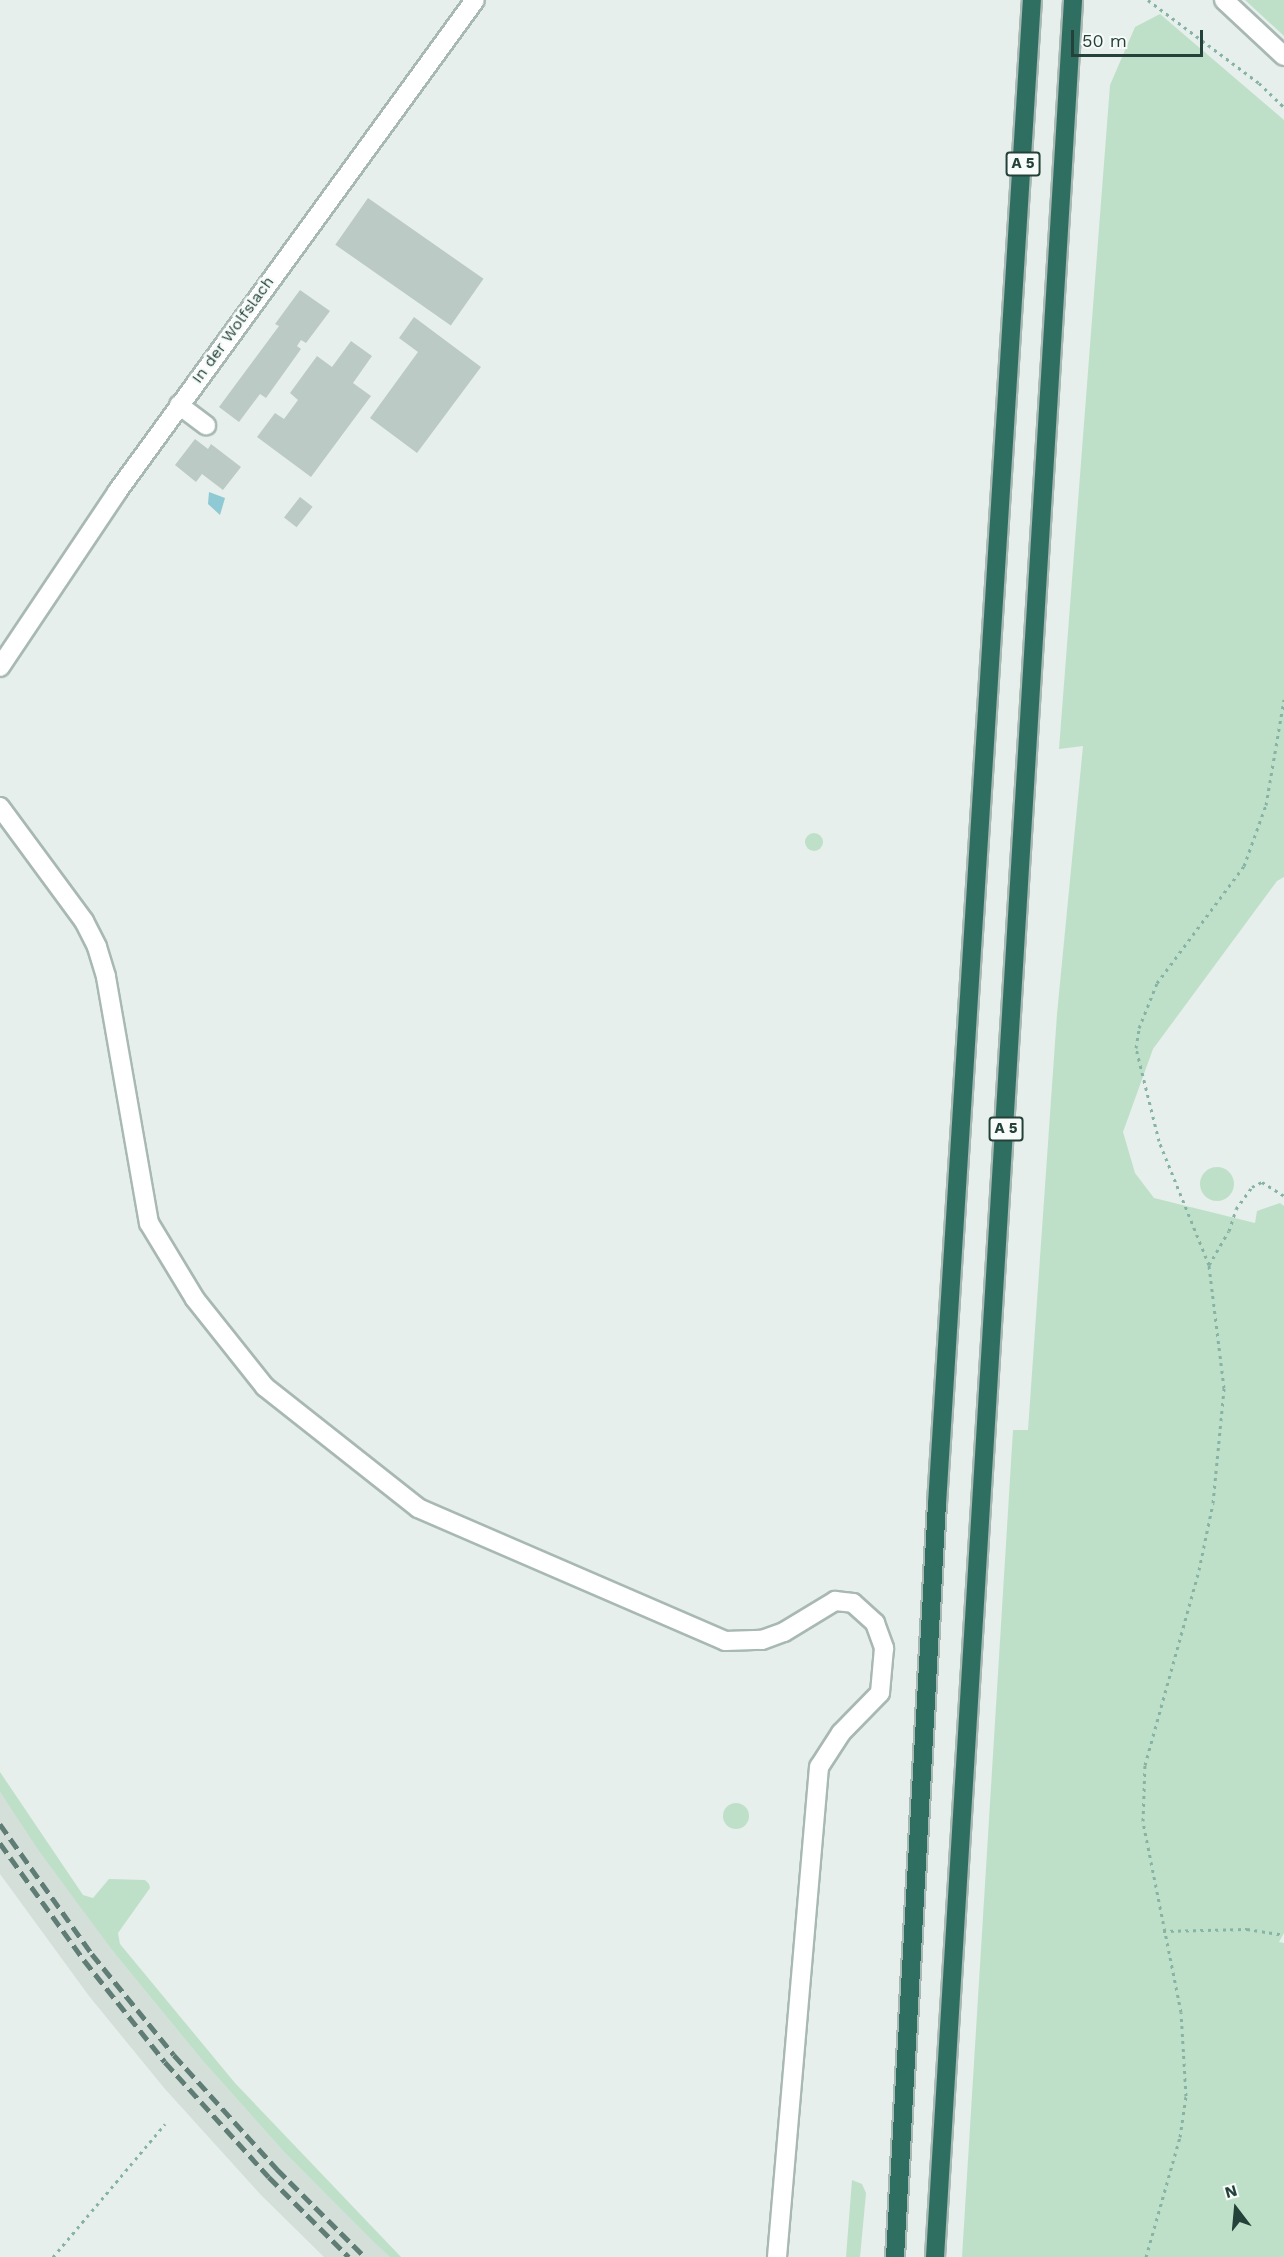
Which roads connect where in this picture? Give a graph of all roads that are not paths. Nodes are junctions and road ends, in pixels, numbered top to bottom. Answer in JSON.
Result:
{"nodes":[{"id":1,"x":475,"y":0,"type":"edge"},
{"id":2,"x":1032,"y":0,"type":"edge"},
{"id":3,"x":1074,"y":0,"type":"edge"},
{"id":4,"x":1224,"y":0,"type":"edge"},
{"id":5,"x":1284,"y":56,"type":"edge"},
{"id":6,"x":178,"y":405,"type":"junction"},
{"id":7,"x":206,"y":425,"type":"dead end"},
{"id":8,"x":0,"y":666,"type":"edge"},
{"id":9,"x":0,"y":807,"type":"edge"},
{"id":10,"x":777,"y":2257,"type":"edge"},
{"id":11,"x":895,"y":2257,"type":"edge"},
{"id":12,"x":935,"y":2257,"type":"edge"}],
"edges":[{"from":1,"to":6,"type":"lane","name":"In der Wolfslach"},
{"from":2,"to":11,"type":"highway","number":"A 5"},
{"from":3,"to":12,"type":"highway","number":"A 5"},
{"from":4,"to":5,"type":"lane"},
{"from":6,"to":7,"type":"lane"},
{"from":6,"to":8,"type":"lane","name":"In der Wolfslach"},
{"from":9,"to":10,"type":"lane"}]}
